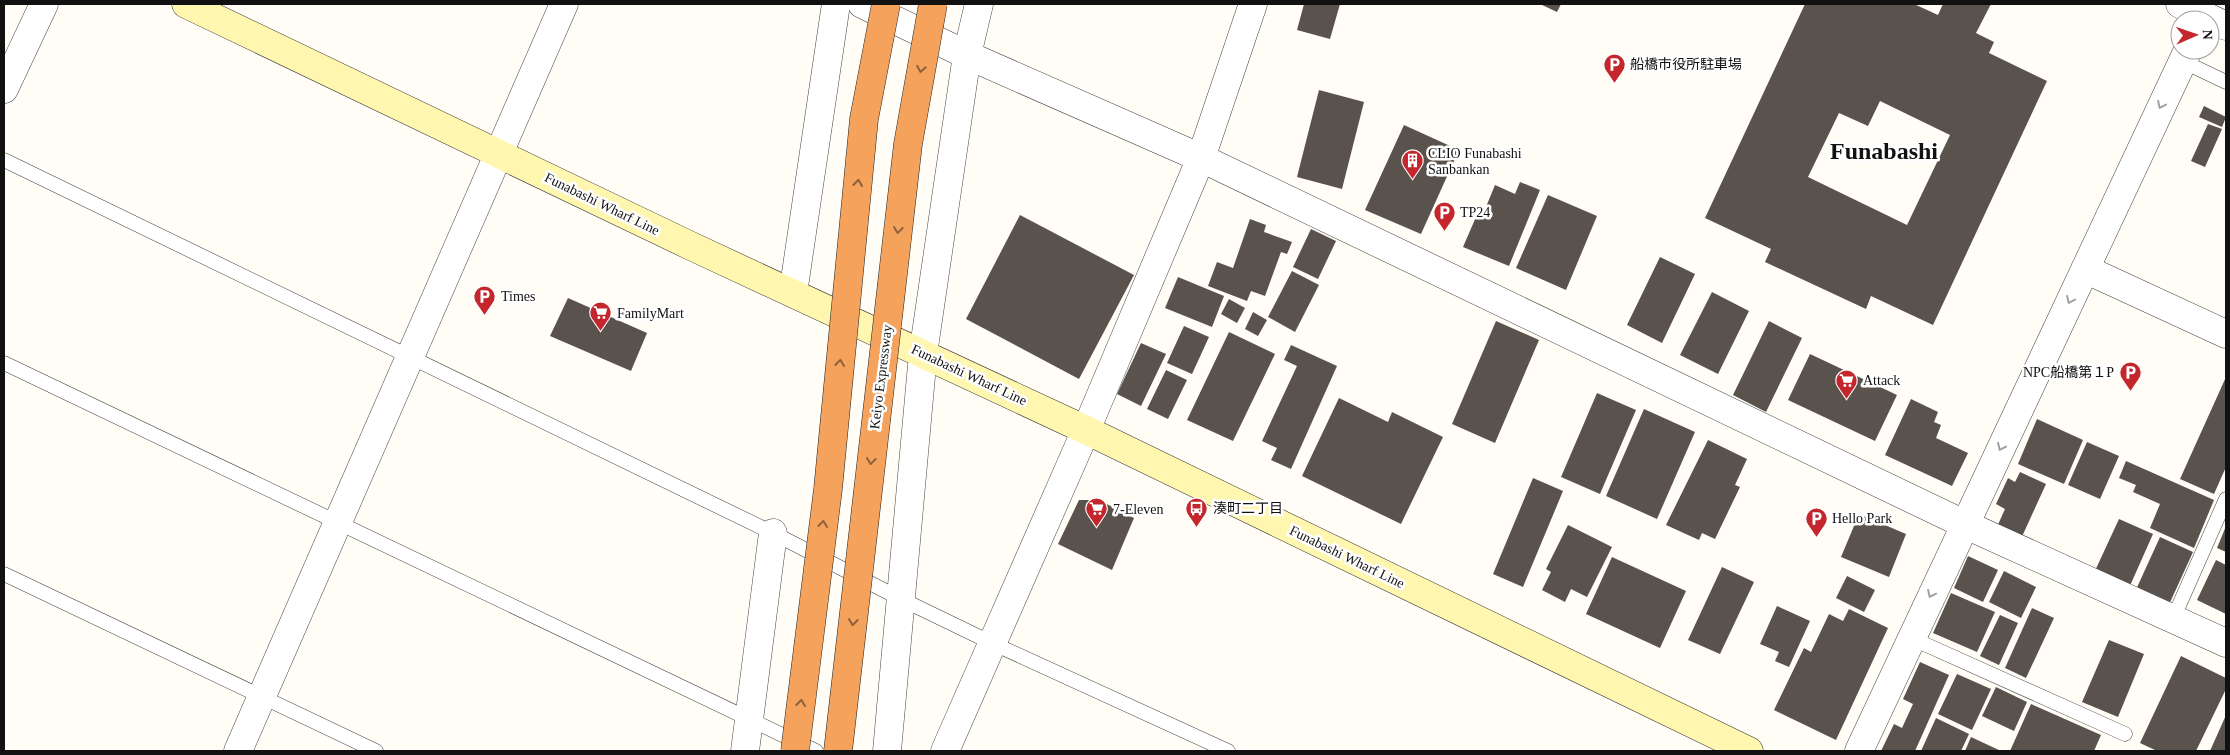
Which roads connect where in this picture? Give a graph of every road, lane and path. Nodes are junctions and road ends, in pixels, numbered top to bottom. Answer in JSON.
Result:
{"nodes":[{"id":1,"x":44,"y":4,"type":"edge"},
{"id":2,"x":186,"y":4,"type":"edge"},
{"id":3,"x":564,"y":4,"type":"edge"},
{"id":4,"x":836,"y":4,"type":"edge"},
{"id":5,"x":862,"y":4,"type":"edge"},
{"id":6,"x":886,"y":4,"type":"edge"},
{"id":7,"x":933,"y":4,"type":"edge"},
{"id":8,"x":979,"y":4,"type":"edge"},
{"id":9,"x":1253,"y":4,"type":"edge"},
{"id":10,"x":967,"y":55,"type":"junction"},
{"id":11,"x":2183,"y":60,"type":"edge"},
{"id":12,"x":2191,"y":60,"type":"edge"},
{"id":13,"x":2226,"y":82,"type":"edge"},
{"id":14,"x":4,"y":89,"type":"edge"},
{"id":15,"x":498,"y":154,"type":"junction"},
{"id":16,"x":1201,"y":158,"type":"junction"},
{"id":17,"x":4,"y":160,"type":"edge"},
{"id":18,"x":2084,"y":270,"type":"junction"},
{"id":19,"x":793,"y":293,"type":"junction"},
{"id":20,"x":2226,"y":334,"type":"edge"},
{"id":21,"x":923,"y":354,"type":"junction"},
{"id":22,"x":409,"y":358,"type":"junction"},
{"id":23,"x":4,"y":364,"type":"edge"},
{"id":24,"x":1086,"y":430,"type":"junction"},
{"id":25,"x":2226,"y":499,"type":"edge"},
{"id":26,"x":338,"y":523,"type":"junction"},
{"id":27,"x":1964,"y":524,"type":"junction"},
{"id":28,"x":773,"y":533,"type":"junction"},
{"id":29,"x":4,"y":574,"type":"edge"},
{"id":30,"x":901,"y":599,"type":"junction"},
{"id":31,"x":2173,"y":619,"type":"junction"},
{"id":32,"x":1911,"y":638,"type":"junction"},
{"id":33,"x":992,"y":643,"type":"junction"},
{"id":34,"x":2226,"y":643,"type":"edge"},
{"id":35,"x":262,"y":697,"type":"junction"},
{"id":36,"x":748,"y":719,"type":"junction"},
{"id":37,"x":2125,"y":734,"type":"dead end"},
{"id":38,"x":238,"y":751,"type":"edge"},
{"id":39,"x":376,"y":751,"type":"edge"},
{"id":40,"x":745,"y":751,"type":"edge"},
{"id":41,"x":795,"y":751,"type":"edge"},
{"id":42,"x":816,"y":751,"type":"edge"},
{"id":43,"x":838,"y":751,"type":"edge"},
{"id":44,"x":887,"y":751,"type":"edge"},
{"id":45,"x":945,"y":751,"type":"edge"},
{"id":46,"x":1228,"y":751,"type":"edge"},
{"id":47,"x":1749,"y":751,"type":"edge"},
{"id":48,"x":1859,"y":751,"type":"edge"}],
"edges":[{"from":1,"to":14,"type":"street"},
{"from":2,"to":15,"type":"main road","name":"Funabashi Wharf Line"},
{"from":3,"to":15,"type":"street"},
{"from":4,"to":19,"type":"street"},
{"from":5,"to":10,"type":"street"},
{"from":41,"to":6,"type":"highway","one_way":true,"bridge":true},
{"from":7,"to":43,"type":"highway","name":"Keiyo Expressway","one_way":true,"bridge":true},
{"from":8,"to":10,"type":"street"},
{"from":9,"to":16,"type":"street"},
{"from":10,"to":16,"type":"street"},
{"from":10,"to":21,"type":"street"},
{"from":11,"to":18,"type":"street","one_way":true},
{"from":12,"to":13,"type":"lane"},
{"from":15,"to":19,"type":"main road","name":"Funabashi Wharf Line"},
{"from":15,"to":22,"type":"street"},
{"from":16,"to":24,"type":"street"},
{"from":16,"to":27,"type":"street"},
{"from":17,"to":22,"type":"lane"},
{"from":18,"to":20,"type":"street"},
{"from":18,"to":27,"type":"street","one_way":true},
{"from":19,"to":21,"type":"main road","name":"Funabashi Wharf Line"},
{"from":21,"to":24,"type":"main road","name":"Funabashi Wharf Line"},
{"from":21,"to":30,"type":"street"},
{"from":22,"to":26,"type":"street"},
{"from":22,"to":28,"type":"lane"},
{"from":23,"to":26,"type":"lane"},
{"from":24,"to":33,"type":"street"},
{"from":24,"to":47,"type":"main road","name":"Funabashi Wharf Line"},
{"from":25,"to":31,"type":"lane"},
{"from":26,"to":35,"type":"street"},
{"from":26,"to":36,"type":"lane"},
{"from":27,"to":31,"type":"street"},
{"from":27,"to":32,"type":"street","one_way":true},
{"from":28,"to":30,"type":"lane"},
{"from":28,"to":36,"type":"street"},
{"from":29,"to":35,"type":"lane"},
{"from":30,"to":33,"type":"lane"},
{"from":30,"to":44,"type":"street"},
{"from":31,"to":34,"type":"street"},
{"from":32,"to":37,"type":"lane"},
{"from":32,"to":48,"type":"street"},
{"from":33,"to":45,"type":"street"},
{"from":33,"to":46,"type":"lane"},
{"from":35,"to":38,"type":"street"},
{"from":35,"to":39,"type":"lane"},
{"from":36,"to":40,"type":"street"},
{"from":36,"to":42,"type":"lane"}]}
